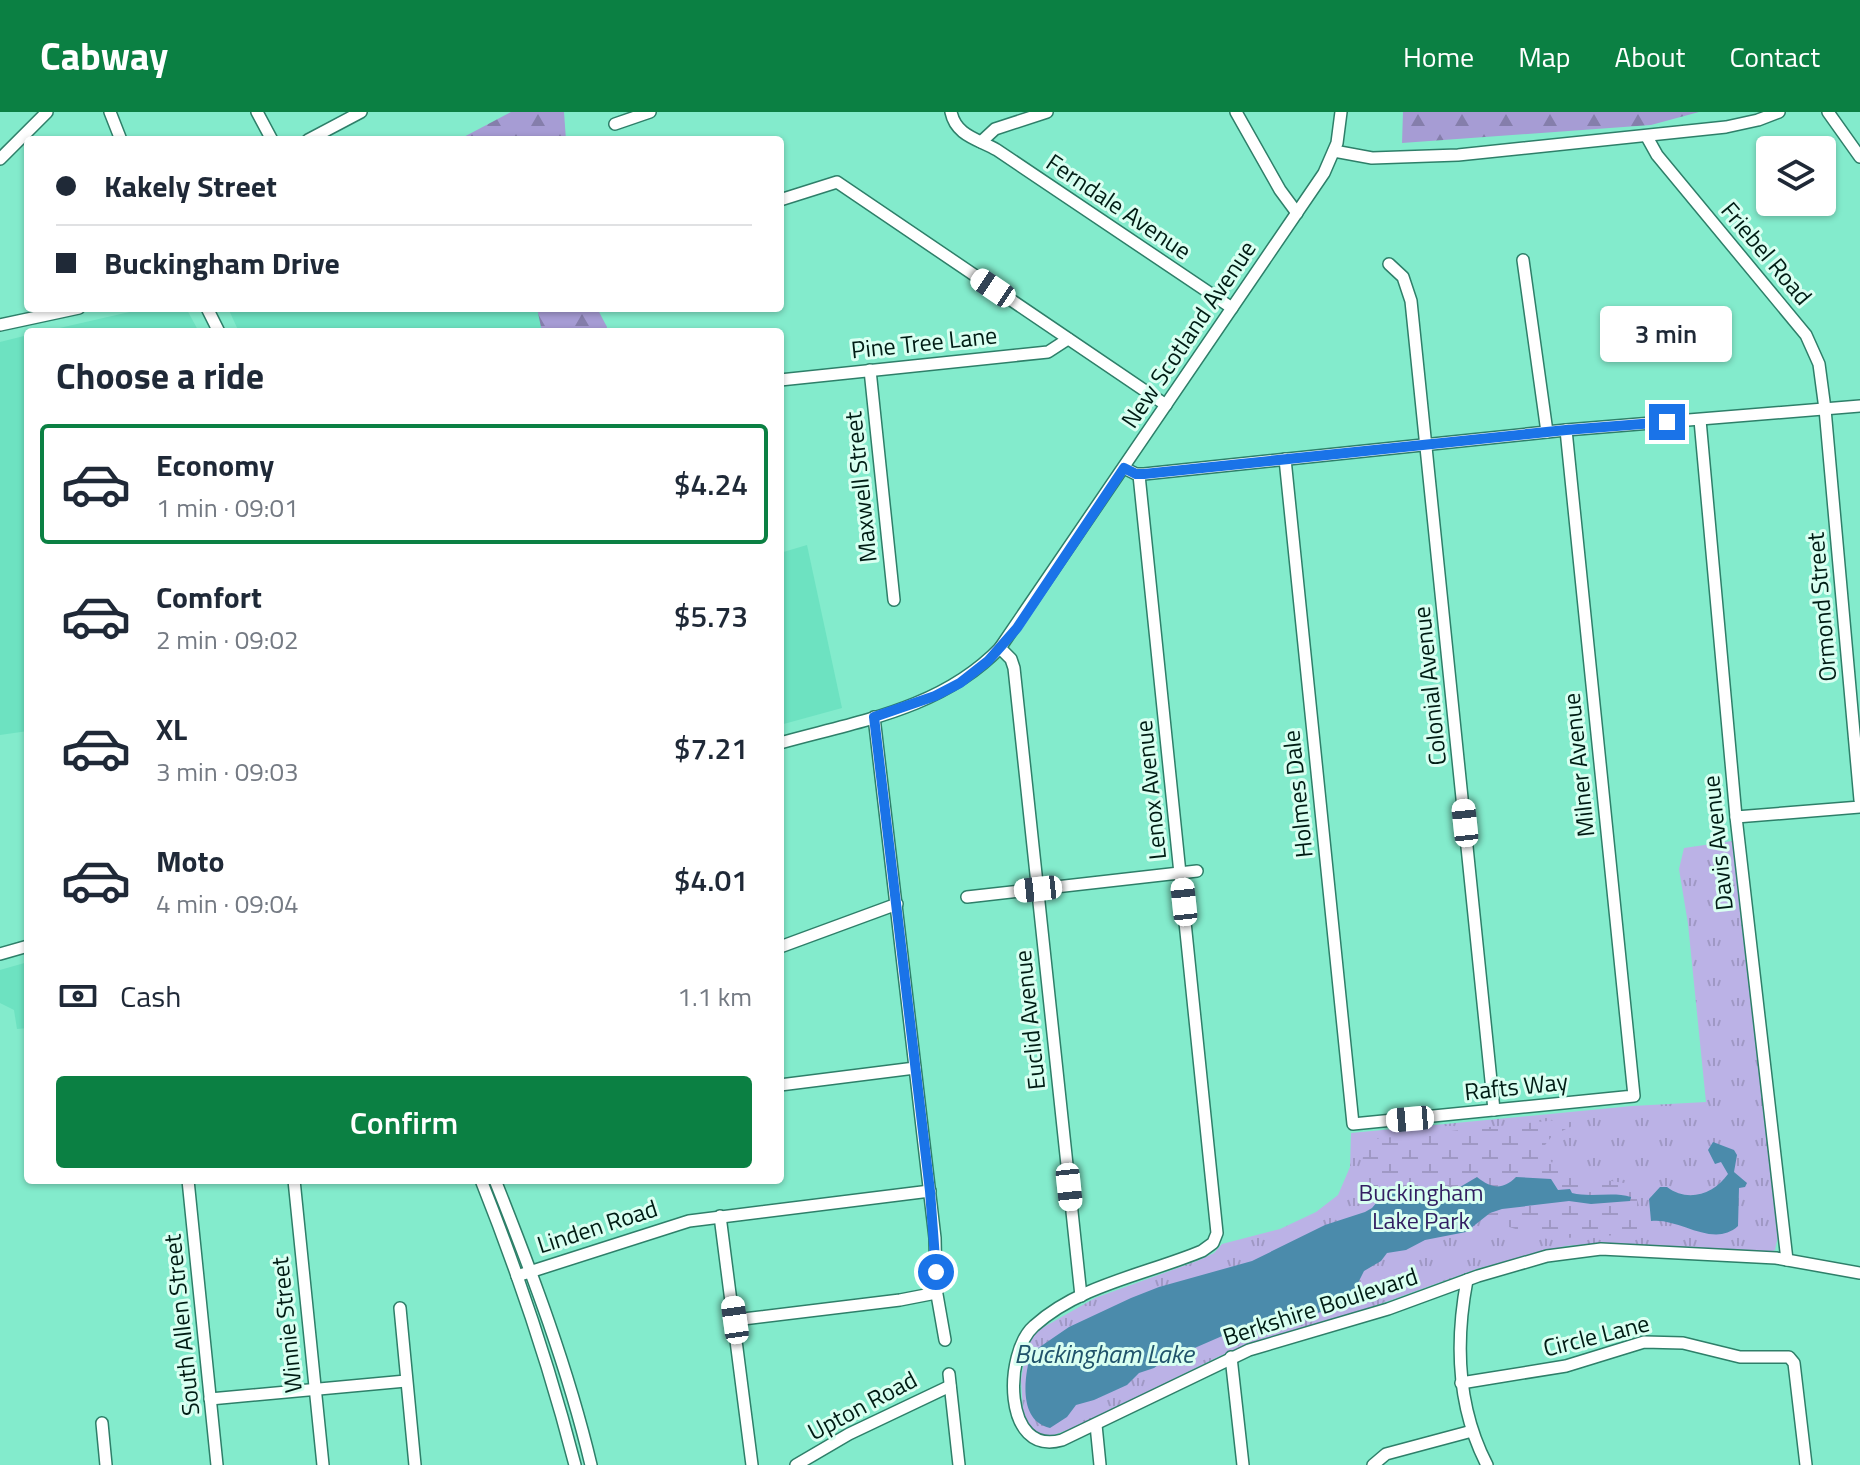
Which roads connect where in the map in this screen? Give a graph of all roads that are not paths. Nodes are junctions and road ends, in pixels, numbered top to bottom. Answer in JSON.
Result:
{"nodes":[{"id":1,"x":47,"y":112,"type":"edge"},
{"id":2,"x":110,"y":112,"type":"edge"},
{"id":3,"x":257,"y":112,"type":"edge"},
{"id":4,"x":361,"y":112,"type":"edge"},
{"id":5,"x":650,"y":112,"type":"edge"},
{"id":6,"x":951,"y":112,"type":"edge"},
{"id":7,"x":1047,"y":112,"type":"edge"},
{"id":8,"x":1236,"y":112,"type":"edge"},
{"id":9,"x":1341,"y":112,"type":"edge"},
{"id":10,"x":1779,"y":112,"type":"edge"},
{"id":11,"x":1828,"y":112,"type":"edge"},
{"id":12,"x":621,"y":119,"type":"edge"},
{"id":13,"x":119,"y":136,"type":"edge"},
{"id":14,"x":270,"y":136,"type":"edge"},
{"id":15,"x":316,"y":136,"type":"edge"},
{"id":16,"x":1647,"y":137,"type":"junction"},
{"id":17,"x":981,"y":142,"type":"junction"},
{"id":18,"x":1334,"y":151,"type":"junction"},
{"id":19,"x":1860,"y":157,"type":"edge"},
{"id":20,"x":0,"y":159,"type":"edge"},
{"id":21,"x":784,"y":199,"type":"edge"},
{"id":22,"x":1297,"y":213,"type":"junction"},
{"id":23,"x":1523,"y":260,"type":"dead end"},
{"id":24,"x":1389,"y":264,"type":"dead end"},
{"id":25,"x":1232,"y":308,"type":"junction"},
{"id":26,"x":60,"y":312,"type":"edge"},
{"id":27,"x":0,"y":325,"type":"edge"},
{"id":28,"x":1068,"y":339,"type":"junction"},
{"id":29,"x":870,"y":370,"type":"junction"},
{"id":30,"x":784,"y":380,"type":"edge"},
{"id":31,"x":1166,"y":405,"type":"junction"},
{"id":32,"x":1860,"y":406,"type":"edge"},
{"id":33,"x":1825,"y":409,"type":"junction"},
{"id":34,"x":1700,"y":420,"type":"junction"},
{"id":35,"x":1566,"y":430,"type":"junction"},
{"id":36,"x":1547,"y":432,"type":"junction"},
{"id":37,"x":1427,"y":445,"type":"junction"},
{"id":38,"x":1285,"y":459,"type":"junction"},
{"id":39,"x":1124,"y":468,"type":"junction"},
{"id":40,"x":1139,"y":475,"type":"junction"},
{"id":41,"x":894,"y":600,"type":"dead end"},
{"id":42,"x":1000,"y":648,"type":"junction"},
{"id":43,"x":874,"y":717,"type":"junction"},
{"id":44,"x":784,"y":742,"type":"edge"},
{"id":45,"x":1860,"y":800,"type":"edge"},
{"id":46,"x":1860,"y":807,"type":"edge"},
{"id":47,"x":1736,"y":817,"type":"junction"},
{"id":48,"x":1197,"y":871,"type":"dead end"},
{"id":49,"x":1181,"y":873,"type":"junction"},
{"id":50,"x":1038,"y":889,"type":"junction"},
{"id":51,"x":967,"y":897,"type":"dead end"},
{"id":52,"x":897,"y":904,"type":"junction"},
{"id":53,"x":784,"y":946,"type":"edge"},
{"id":54,"x":24,"y":947,"type":"edge"},
{"id":55,"x":0,"y":954,"type":"edge"},
{"id":56,"x":915,"y":1068,"type":"junction"},
{"id":57,"x":784,"y":1084,"type":"edge"},
{"id":58,"x":1634,"y":1096,"type":"joint"},
{"id":59,"x":1494,"y":1110,"type":"junction"},
{"id":60,"x":1353,"y":1124,"type":"joint"},
{"id":61,"x":188,"y":1184,"type":"edge"},
{"id":62,"x":294,"y":1184,"type":"edge"},
{"id":63,"x":482,"y":1184,"type":"edge"},
{"id":64,"x":497,"y":1184,"type":"edge"},
{"id":65,"x":930,"y":1191,"type":"junction"},
{"id":66,"x":720,"y":1216,"type":"junction"},
{"id":67,"x":1213,"y":1243,"type":"joint"},
{"id":68,"x":1787,"y":1260,"type":"junction"},
{"id":69,"x":531,"y":1271,"type":"junction"},
{"id":70,"x":1860,"y":1273,"type":"edge"},
{"id":71,"x":517,"y":1276,"type":"junction"},
{"id":72,"x":1467,"y":1280,"type":"junction"},
{"id":73,"x":936,"y":1293,"type":"junction"},
{"id":74,"x":1081,"y":1296,"type":"junction"},
{"id":75,"x":400,"y":1308,"type":"dead end"},
{"id":76,"x":735,"y":1320,"type":"junction"},
{"id":77,"x":945,"y":1340,"type":"dead end"},
{"id":78,"x":1231,"y":1357,"type":"junction"},
{"id":79,"x":566,"y":1377,"type":"junction"},
{"id":80,"x":406,"y":1381,"type":"junction"},
{"id":81,"x":553,"y":1382,"type":"junction"},
{"id":82,"x":1461,"y":1383,"type":"junction"},
{"id":83,"x":315,"y":1389,"type":"junction"},
{"id":84,"x":210,"y":1399,"type":"junction"},
{"id":85,"x":102,"y":1423,"type":"dead end"},
{"id":86,"x":1096,"y":1425,"type":"junction"},
{"id":87,"x":1472,"y":1431,"type":"junction"},
{"id":88,"x":583,"y":1432,"type":"junction"},
{"id":89,"x":568,"y":1436,"type":"junction"},
{"id":90,"x":106,"y":1465,"type":"edge"},
{"id":91,"x":217,"y":1465,"type":"edge"},
{"id":92,"x":323,"y":1465,"type":"edge"},
{"id":93,"x":415,"y":1465,"type":"edge"},
{"id":94,"x":575,"y":1465,"type":"edge"},
{"id":95,"x":591,"y":1465,"type":"edge"},
{"id":96,"x":752,"y":1465,"type":"edge"},
{"id":97,"x":796,"y":1465,"type":"edge"},
{"id":98,"x":959,"y":1465,"type":"edge"},
{"id":99,"x":1100,"y":1465,"type":"edge"},
{"id":100,"x":1243,"y":1465,"type":"edge"},
{"id":101,"x":1373,"y":1465,"type":"edge"},
{"id":102,"x":1487,"y":1465,"type":"edge"},
{"id":103,"x":1806,"y":1465,"type":"edge"}],
"edges":[{"from":1,"to":20,"type":"street"},
{"from":2,"to":13,"type":"street"},
{"from":3,"to":14,"type":"street"},
{"from":4,"to":15,"type":"street"},
{"from":5,"to":12,"type":"street"},
{"from":6,"to":17,"type":"street","name":"Ferndale Avenue"},
{"from":7,"to":17,"type":"street"},
{"from":8,"to":22,"type":"street"},
{"from":9,"to":18,"type":"street","name":"New Scotland Avenue"},
{"from":10,"to":16,"type":"street"},
{"from":11,"to":19,"type":"street"},
{"from":16,"to":18,"type":"street"},
{"from":16,"to":33,"type":"street","name":"Friebel Road"},
{"from":17,"to":25,"type":"street","name":"Ferndale Avenue"},
{"from":18,"to":22,"type":"street","name":"New Scotland Avenue"},
{"from":21,"to":28,"type":"street"},
{"from":22,"to":25,"type":"street","name":"New Scotland Avenue"},
{"from":23,"to":36,"type":"street"},
{"from":24,"to":37,"type":"street","name":"Colonial Avenue"},
{"from":25,"to":31,"type":"street","name":"New Scotland Avenue"},
{"from":26,"to":27,"type":"street"},
{"from":28,"to":29,"type":"street","name":"Pine Tree Lane"},
{"from":28,"to":31,"type":"street"},
{"from":29,"to":30,"type":"street","name":"Pine Tree Lane"},
{"from":29,"to":41,"type":"street","name":"Maxwell Street"},
{"from":31,"to":39,"type":"street","name":"New Scotland Avenue"},
{"from":32,"to":33,"type":"street"},
{"from":33,"to":34,"type":"street"},
{"from":33,"to":45,"type":"street","name":"Ormond Street"},
{"from":34,"to":35,"type":"street"},
{"from":34,"to":47,"type":"street","name":"Davis Avenue"},
{"from":35,"to":36,"type":"street"},
{"from":35,"to":58,"type":"street","name":"Milner Avenue"},
{"from":36,"to":37,"type":"street"},
{"from":37,"to":38,"type":"street"},
{"from":37,"to":59,"type":"street","name":"Colonial Avenue"},
{"from":38,"to":40,"type":"street"},
{"from":38,"to":60,"type":"street","name":"Holmes Dale"},
{"from":39,"to":40,"type":"street"},
{"from":39,"to":42,"type":"street","name":"New Scotland Avenue"},
{"from":40,"to":49,"type":"street","name":"Lenox Avenue"},
{"from":42,"to":43,"type":"street","name":"New Scotland Avenue"},
{"from":42,"to":50,"type":"street","name":"Euclid Avenue"},
{"from":43,"to":44,"type":"street","name":"New Scotland Avenue"},
{"from":43,"to":52,"type":"street"},
{"from":46,"to":47,"type":"street"},
{"from":47,"to":68,"type":"street","name":"Davis Avenue"},
{"from":48,"to":49,"type":"street"},
{"from":49,"to":50,"type":"street"},
{"from":49,"to":67,"type":"street","name":"Lenox Avenue"},
{"from":50,"to":51,"type":"street"},
{"from":50,"to":74,"type":"street","name":"Euclid Avenue"},
{"from":52,"to":53,"type":"street"},
{"from":52,"to":56,"type":"street"},
{"from":54,"to":55,"type":"street"},
{"from":56,"to":57,"type":"street"},
{"from":56,"to":65,"type":"street"},
{"from":58,"to":59,"type":"street","name":"Rafts Way"},
{"from":59,"to":60,"type":"street","name":"Rafts Way"},
{"from":61,"to":84,"type":"street","name":"South Allen Street"},
{"from":62,"to":83,"type":"street","name":"Winnie Street"},
{"from":63,"to":71,"type":"street"},
{"from":64,"to":69,"type":"street"},
{"from":65,"to":66,"type":"street","name":"Linden Road"},
{"from":65,"to":73,"type":"street"},
{"from":66,"to":69,"type":"street","name":"Linden Road"},
{"from":66,"to":76,"type":"street"},
{"from":67,"to":74,"type":"street","name":"Berkshire Boulevard"},
{"from":68,"to":70,"type":"street","name":"Berkshire Boulevard"},
{"from":68,"to":72,"type":"street","name":"Berkshire Boulevard"},
{"from":69,"to":71,"type":"street","name":"Linden Road"},
{"from":69,"to":79,"type":"street"},
{"from":71,"to":81,"type":"street"},
{"from":72,"to":78,"type":"street","name":"Berkshire Boulevard"},
{"from":72,"to":82,"type":"street"},
{"from":73,"to":76,"type":"street"},
{"from":73,"to":77,"type":"street"},
{"from":74,"to":86,"type":"street","name":"Berkshire Boulevard"},
{"from":75,"to":80,"type":"street"},
{"from":76,"to":96,"type":"street"},
{"from":78,"to":86,"type":"street","name":"Berkshire Boulevard"},
{"from":78,"to":100,"type":"street"},
{"from":79,"to":81,"type":"street"},
{"from":79,"to":88,"type":"street"},
{"from":80,"to":83,"type":"street"},
{"from":80,"to":93,"type":"street"},
{"from":81,"to":89,"type":"street"},
{"from":82,"to":87,"type":"street"},
{"from":82,"to":103,"type":"street","name":"Circle Lane"},
{"from":83,"to":84,"type":"street"},
{"from":83,"to":92,"type":"street","name":"Winnie Street"},
{"from":84,"to":91,"type":"street","name":"South Allen Street"},
{"from":85,"to":90,"type":"street"},
{"from":86,"to":99,"type":"street"},
{"from":87,"to":101,"type":"street"},
{"from":87,"to":102,"type":"street"},
{"from":88,"to":89,"type":"street"},
{"from":88,"to":95,"type":"street"},
{"from":89,"to":94,"type":"street"},
{"from":97,"to":98,"type":"street","name":"Upton Road"}]}
